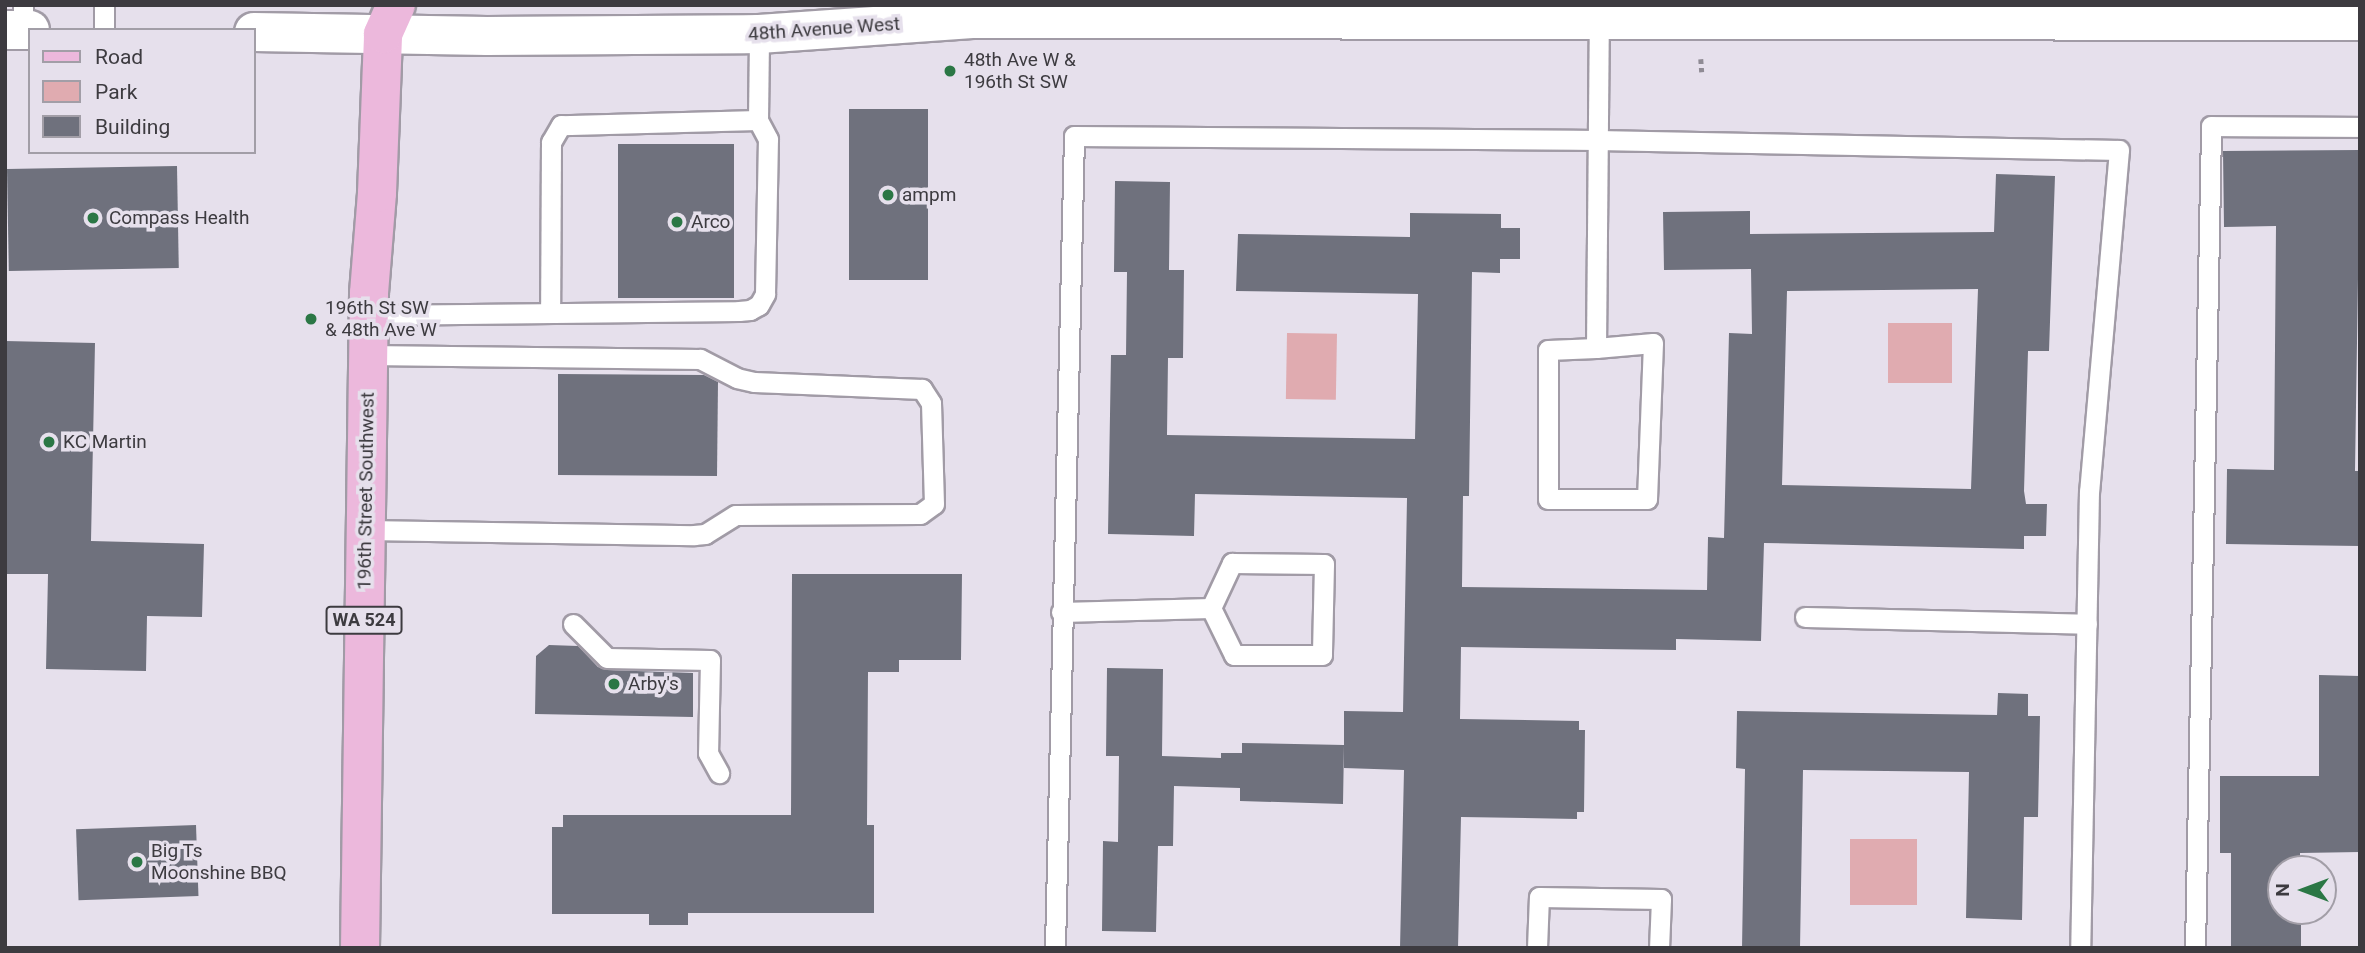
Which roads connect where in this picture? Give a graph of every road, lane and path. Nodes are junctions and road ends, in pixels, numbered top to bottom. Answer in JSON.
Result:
{"nodes":[{"id":1,"x":104,"y":5,"type":"edge"},
{"id":2,"x":976,"y":12,"type":"edge"},
{"id":3,"x":1219,"y":12,"type":"edge"},
{"id":4,"x":1298,"y":12,"type":"edge"},
{"id":5,"x":1902,"y":13,"type":"edge"},
{"id":6,"x":2039,"y":13,"type":"edge"},
{"id":7,"x":384,"y":15,"type":"edge"},
{"id":8,"x":1585,"y":15,"type":"edge"},
{"id":9,"x":2360,"y":21,"type":"edge"},
{"id":10,"x":104,"y":28,"type":"edge"},
{"id":11,"x":256,"y":32,"type":"edge"},
{"id":12,"x":759,"y":34,"type":"junction"},
{"id":13,"x":758,"y":120,"type":"junction"},
{"id":14,"x":2360,"y":127,"type":"edge"},
{"id":15,"x":1597,"y":140,"type":"junction"},
{"id":16,"x":551,"y":313,"type":"junction"},
{"id":17,"x":369,"y":315,"type":"junction"},
{"id":18,"x":1596,"y":348,"type":"junction"},
{"id":19,"x":368,"y":355,"type":"junction"},
{"id":20,"x":366,"y":530,"type":"junction"},
{"id":21,"x":1211,"y":608,"type":"junction"},
{"id":22,"x":1061,"y":612,"type":"junction"},
{"id":23,"x":1805,"y":617,"type":"dead end"},
{"id":24,"x":573,"y":624,"type":"dead end"},
{"id":25,"x":2087,"y":624,"type":"junction"},
{"id":26,"x":719,"y":773,"type":"dead end"},
{"id":27,"x":360,"y":948,"type":"edge"},
{"id":28,"x":1055,"y":948,"type":"edge"},
{"id":29,"x":1537,"y":948,"type":"edge"},
{"id":30,"x":1659,"y":948,"type":"edge"},
{"id":31,"x":2080,"y":948,"type":"edge"},
{"id":32,"x":2195,"y":948,"type":"edge"}],
"edges":[{"from":1,"to":10,"type":"lane"},
{"from":2,"to":3,"type":"street","name":"48th Avenue West"},
{"from":2,"to":12,"type":"street","name":"48th Avenue West"},
{"from":3,"to":4,"type":"street","name":"48th Avenue West"},
{"from":4,"to":8,"type":"street","name":"48th Avenue West"},
{"from":5,"to":6,"type":"street","name":"48th Avenue West"},
{"from":5,"to":8,"type":"street","name":"48th Avenue West"},
{"from":6,"to":9,"type":"street","name":"48th Avenue West"},
{"from":7,"to":11,"type":"street","name":"48th Avenue West"},
{"from":7,"to":12,"type":"street","name":"48th Avenue West"},
{"from":7,"to":17,"type":"main road","name":"196th Street Southwest","number":"WA 524"},
{"from":8,"to":15,"type":"lane"},
{"from":12,"to":13,"type":"lane"},
{"from":13,"to":16,"type":"lane"},
{"from":13,"to":16,"type":"lane"},
{"from":14,"to":32,"type":"lane"},
{"from":15,"to":18,"type":"lane"},
{"from":15,"to":22,"type":"lane"},
{"from":15,"to":25,"type":"lane"},
{"from":16,"to":17,"type":"lane"},
{"from":17,"to":19,"type":"main road","name":"196th Street Southwest","number":"WA 524"},
{"from":18,"to":18,"type":"lane"},
{"from":19,"to":20,"type":"main road","name":"196th Street Southwest","number":"WA 524"},
{"from":19,"to":20,"type":"lane"},
{"from":20,"to":27,"type":"main road","name":"196th Street Southwest","number":"WA 524"},
{"from":21,"to":21,"type":"lane"},
{"from":21,"to":22,"type":"lane"},
{"from":22,"to":28,"type":"lane"},
{"from":23,"to":25,"type":"lane"},
{"from":24,"to":26,"type":"lane"},
{"from":25,"to":31,"type":"lane"},
{"from":29,"to":30,"type":"lane"}]}
